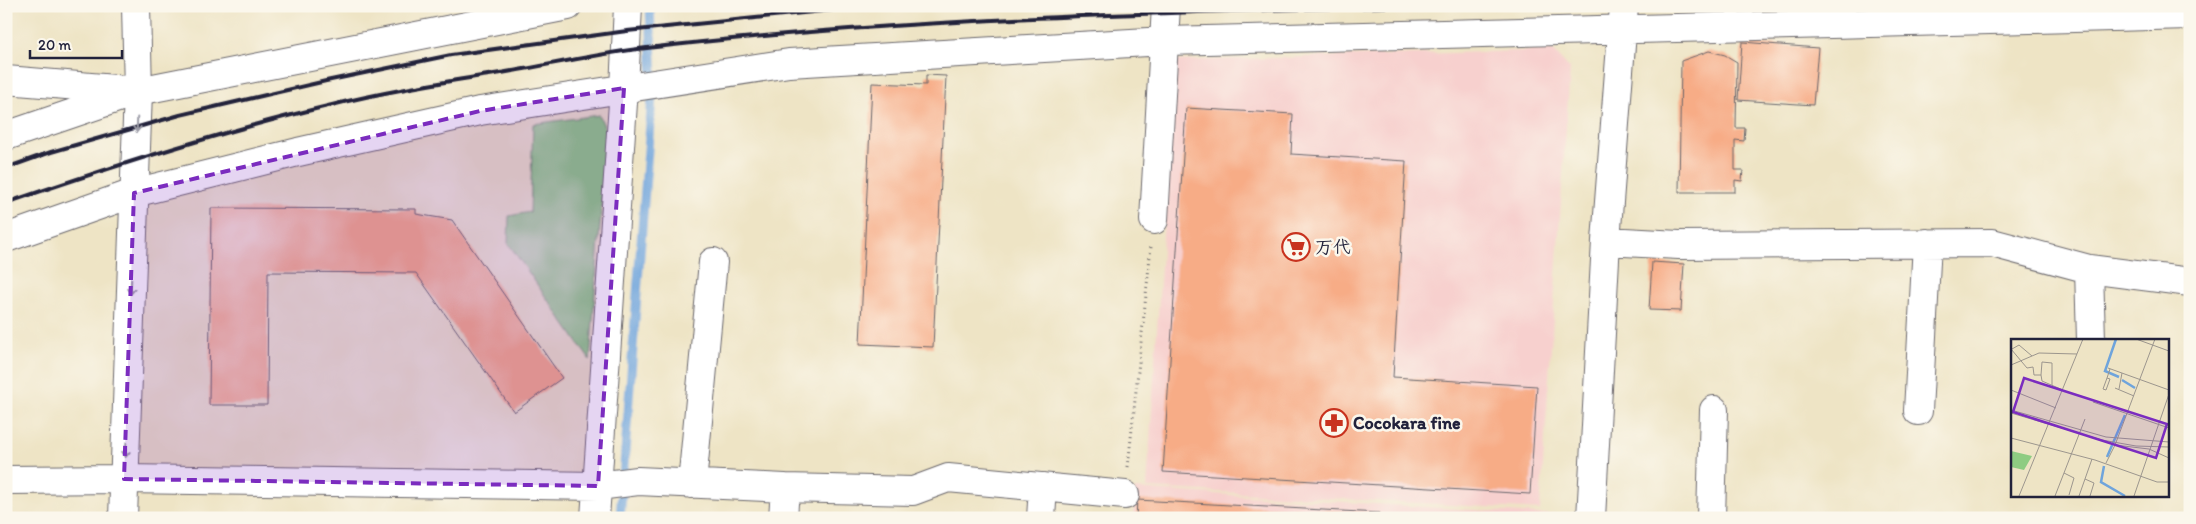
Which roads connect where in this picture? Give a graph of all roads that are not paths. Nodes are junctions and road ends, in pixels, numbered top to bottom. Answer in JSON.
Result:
{"nodes":[{"id":1,"x":136,"y":6,"type":"edge"},
{"id":2,"x":568,"y":6,"type":"edge"},
{"id":3,"x":628,"y":6,"type":"edge"},
{"id":4,"x":1166,"y":6,"type":"edge"},
{"id":5,"x":2190,"y":15,"type":"edge"},
{"id":6,"x":1623,"y":17,"type":"edge"},
{"id":7,"x":1165,"y":41,"type":"junction"},
{"id":8,"x":6,"y":80,"type":"edge"},
{"id":9,"x":624,"y":88,"type":"junction"},
{"id":10,"x":138,"y":91,"type":"junction"},
{"id":11,"x":6,"y":136,"type":"edge"},
{"id":12,"x":134,"y":192,"type":"junction"},
{"id":13,"x":1154,"y":220,"type":"road end"},
{"id":14,"x":6,"y":238,"type":"edge"},
{"id":15,"x":1606,"y":241,"type":"junction"},
{"id":16,"x":1926,"y":243,"type":"junction"},
{"id":17,"x":713,"y":262,"type":"dead end"},
{"id":18,"x":2089,"y":269,"type":"junction"},
{"id":19,"x":2190,"y":282,"type":"edge"},
{"id":20,"x":2091,"y":339,"type":"edge"},
{"id":21,"x":1714,"y":410,"type":"dead end"},
{"id":22,"x":1918,"y":411,"type":"dead end"},
{"id":23,"x":124,"y":479,"type":"junction"},
{"id":24,"x":6,"y":480,"type":"edge"},
{"id":25,"x":692,"y":484,"type":"junction"},
{"id":26,"x":598,"y":486,"type":"junction"},
{"id":27,"x":1043,"y":487,"type":"junction"},
{"id":28,"x":785,"y":488,"type":"junction"},
{"id":29,"x":1125,"y":495,"type":"road end"},
{"id":30,"x":123,"y":518,"type":"edge"},
{"id":31,"x":595,"y":518,"type":"edge"},
{"id":32,"x":783,"y":518,"type":"edge"},
{"id":33,"x":1041,"y":518,"type":"edge"},
{"id":34,"x":1591,"y":518,"type":"edge"},
{"id":35,"x":1711,"y":518,"type":"edge"}],
"edges":[{"from":1,"to":10,"type":"street"},
{"from":2,"to":10,"type":"street"},
{"from":3,"to":9,"type":"street"},
{"from":4,"to":7,"type":"street"},
{"from":5,"to":6,"type":"street"},
{"from":6,"to":7,"type":"street"},
{"from":6,"to":15,"type":"street"},
{"from":7,"to":9,"type":"street"},
{"from":7,"to":13,"type":"street"},
{"from":8,"to":10,"type":"street"},
{"from":9,"to":12,"type":"street"},
{"from":9,"to":26,"type":"street"},
{"from":10,"to":11,"type":"street"},
{"from":10,"to":12,"type":"street","one_way":true},
{"from":12,"to":14,"type":"street"},
{"from":12,"to":23,"type":"street","one_way":true},
{"from":15,"to":16,"type":"street"},
{"from":15,"to":34,"type":"street"},
{"from":16,"to":18,"type":"street"},
{"from":16,"to":22,"type":"street"},
{"from":17,"to":25,"type":"street"},
{"from":18,"to":19,"type":"street"},
{"from":18,"to":20,"type":"street"},
{"from":21,"to":35,"type":"street"},
{"from":23,"to":24,"type":"street"},
{"from":23,"to":26,"type":"street"},
{"from":23,"to":30,"type":"street"},
{"from":25,"to":26,"type":"street"},
{"from":25,"to":28,"type":"street"},
{"from":26,"to":31,"type":"street"},
{"from":27,"to":28,"type":"street"},
{"from":27,"to":29,"type":"street"},
{"from":27,"to":33,"type":"street"},
{"from":28,"to":32,"type":"street"}]}
